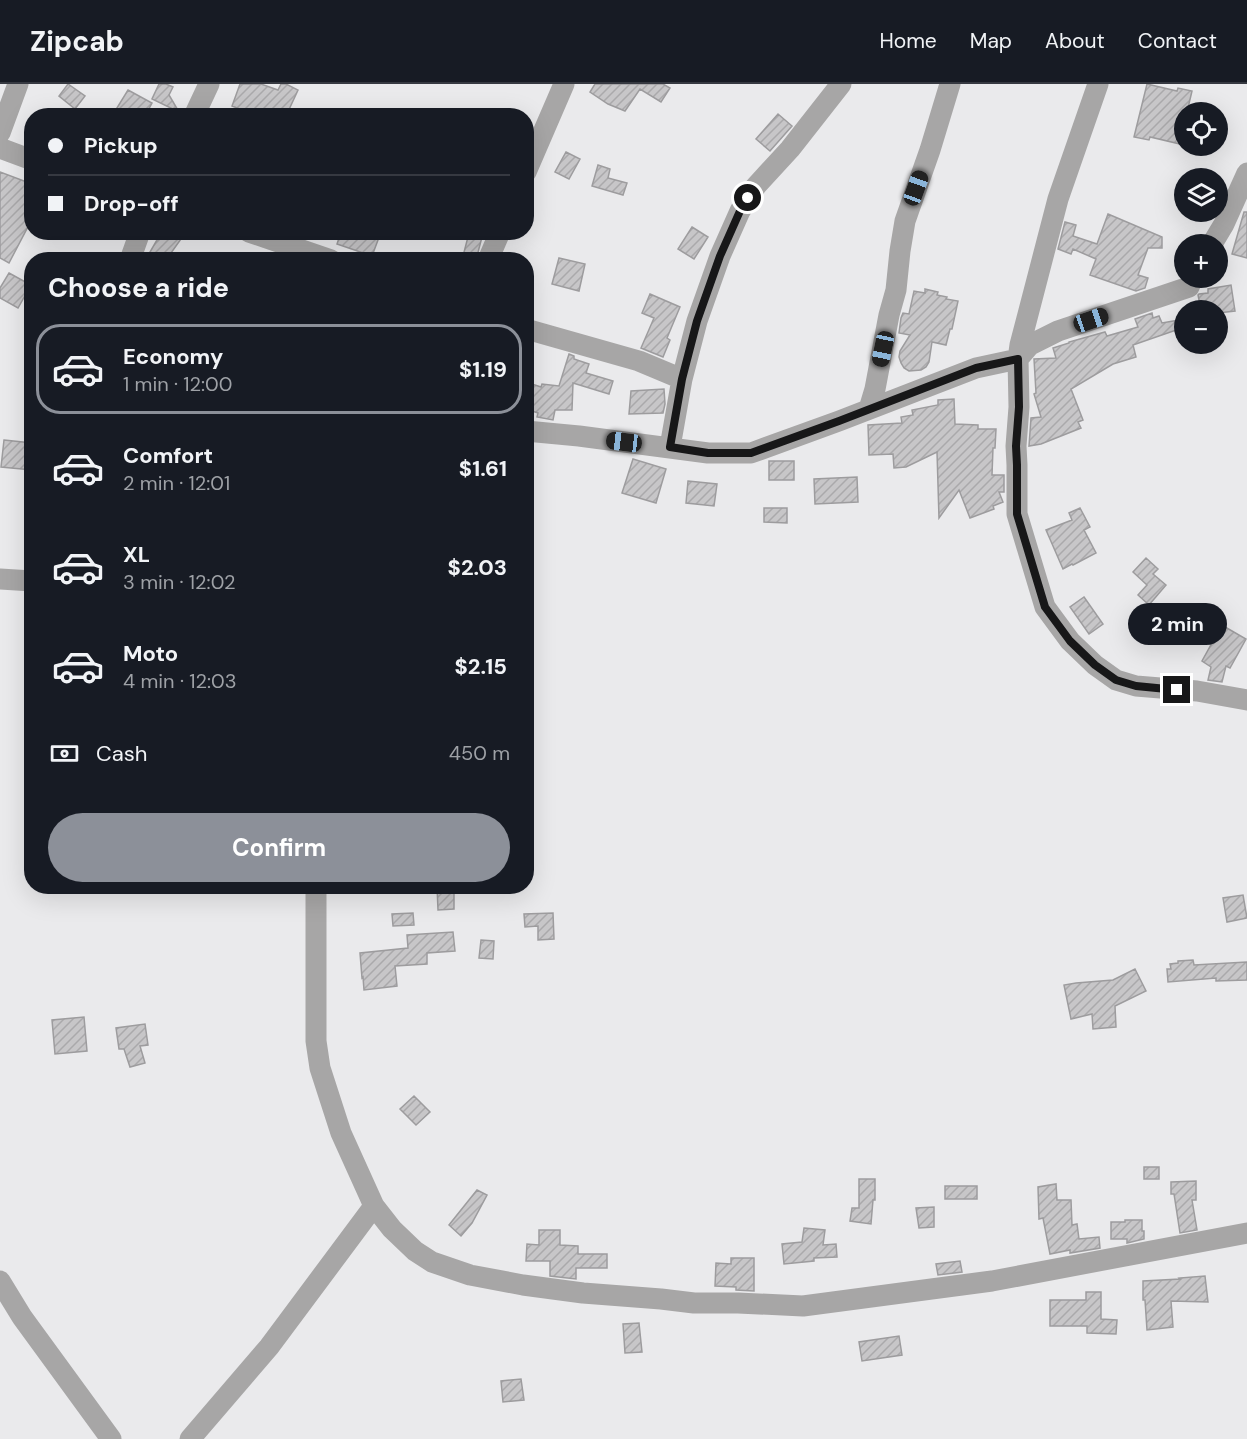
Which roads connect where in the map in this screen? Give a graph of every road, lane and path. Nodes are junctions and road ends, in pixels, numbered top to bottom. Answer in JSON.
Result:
{"nodes":[{"id":1,"x":18,"y":84,"type":"edge"},
{"id":2,"x":209,"y":84,"type":"edge"},
{"id":3,"x":564,"y":84,"type":"edge"},
{"id":4,"x":841,"y":84,"type":"edge"},
{"id":5,"x":950,"y":84,"type":"edge"},
{"id":6,"x":1098,"y":84,"type":"edge"},
{"id":7,"x":198,"y":108,"type":"edge"},
{"id":8,"x":0,"y":133,"type":"edge"},
{"id":9,"x":0,"y":148,"type":"edge"},
{"id":10,"x":534,"y":153,"type":"edge"},
{"id":11,"x":24,"y":157,"type":"edge"},
{"id":12,"x":1247,"y":172,"type":"edge"},
{"id":13,"x":1218,"y":234,"type":"edge"},
{"id":14,"x":272,"y":240,"type":"edge"},
{"id":15,"x":308,"y":252,"type":"edge"},
{"id":16,"x":1186,"y":288,"type":"edge"},
{"id":17,"x":534,"y":331,"type":"edge"},
{"id":18,"x":1018,"y":359,"type":"junction"},
{"id":19,"x":682,"y":379,"type":"junction"},
{"id":20,"x":868,"y":409,"type":"junction"},
{"id":21,"x":534,"y":432,"type":"edge"},
{"id":22,"x":670,"y":447,"type":"junction"},
{"id":23,"x":0,"y":579,"type":"edge"},
{"id":24,"x":24,"y":580,"type":"edge"},
{"id":25,"x":1247,"y":700,"type":"edge"},
{"id":26,"x":316,"y":894,"type":"edge"},
{"id":27,"x":374,"y":1206,"type":"junction"},
{"id":28,"x":1247,"y":1233,"type":"edge"},
{"id":29,"x":0,"y":1281,"type":"edge"},
{"id":30,"x":111,"y":1439,"type":"edge"},
{"id":31,"x":190,"y":1439,"type":"edge"}],
"edges":[{"from":1,"to":8,"type":"street"},
{"from":2,"to":7,"type":"street"},
{"from":3,"to":10,"type":"street"},
{"from":4,"to":19,"type":"street"},
{"from":5,"to":20,"type":"street"},
{"from":6,"to":18,"type":"street"},
{"from":9,"to":11,"type":"street"},
{"from":12,"to":13,"type":"street"},
{"from":14,"to":15,"type":"street"},
{"from":16,"to":18,"type":"street"},
{"from":17,"to":19,"type":"street"},
{"from":18,"to":20,"type":"street"},
{"from":18,"to":25,"type":"street"},
{"from":19,"to":22,"type":"street"},
{"from":20,"to":22,"type":"street"},
{"from":21,"to":22,"type":"street"},
{"from":23,"to":24,"type":"street"},
{"from":26,"to":27,"type":"street"},
{"from":27,"to":28,"type":"street"},
{"from":27,"to":31,"type":"street"},
{"from":29,"to":30,"type":"street"}]}
